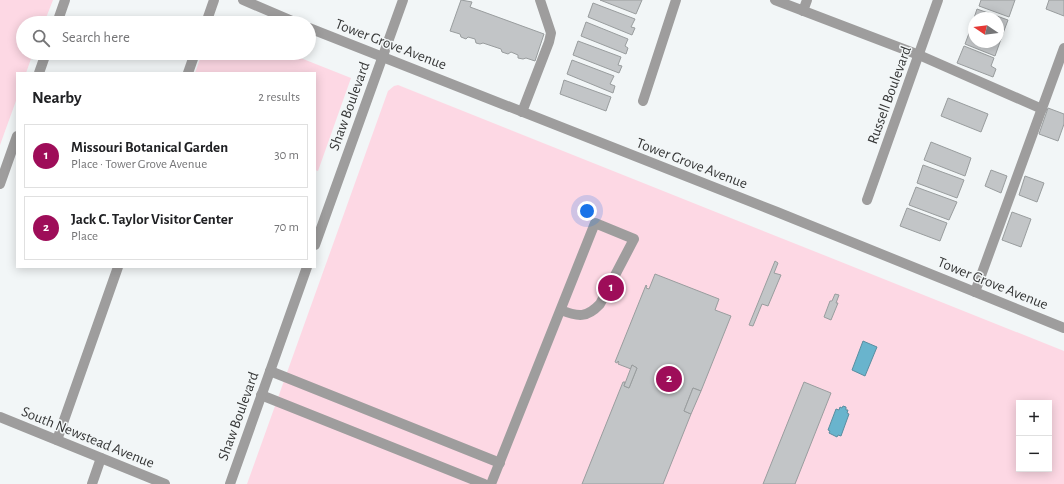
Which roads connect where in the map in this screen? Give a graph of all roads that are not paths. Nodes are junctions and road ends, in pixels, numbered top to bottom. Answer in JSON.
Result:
{"nodes":[{"id":1,"x":65,"y":0,"type":"edge"},
{"id":2,"x":214,"y":0,"type":"edge"},
{"id":3,"x":243,"y":0,"type":"edge"},
{"id":4,"x":402,"y":0,"type":"edge"},
{"id":5,"x":540,"y":0,"type":"edge"},
{"id":6,"x":676,"y":0,"type":"edge"},
{"id":7,"x":775,"y":0,"type":"edge"},
{"id":8,"x":807,"y":0,"type":"edge"},
{"id":9,"x":938,"y":0,"type":"edge"},
{"id":10,"x":803,"y":11,"type":"junction"},
{"id":11,"x":59,"y":16,"type":"edge"},
{"id":12,"x":208,"y":16,"type":"edge"},
{"id":13,"x":281,"y":16,"type":"edge"},
{"id":14,"x":316,"y":31,"type":"edge"},
{"id":15,"x":1064,"y":48,"type":"edge"},
{"id":16,"x":919,"y":55,"type":"junction"},
{"id":17,"x":382,"y":57,"type":"junction"},
{"id":18,"x":44,"y":60,"type":"edge"},
{"id":19,"x":193,"y":60,"type":"edge"},
{"id":20,"x":39,"y":72,"type":"edge"},
{"id":21,"x":188,"y":72,"type":"edge"},
{"id":22,"x":643,"y":101,"type":"dead end"},
{"id":23,"x":1042,"y":109,"type":"junction"},
{"id":24,"x":522,"y":112,"type":"junction"},
{"id":25,"x":16,"y":139,"type":"edge"},
{"id":26,"x":0,"y":184,"type":"edge"},
{"id":27,"x":867,"y":200,"type":"dead end"},
{"id":28,"x":316,"y":242,"type":"edge"},
{"id":29,"x":118,"y":268,"type":"edge"},
{"id":30,"x":307,"y":268,"type":"edge"},
{"id":31,"x":975,"y":292,"type":"junction"},
{"id":32,"x":561,"y":310,"type":"junction"},
{"id":33,"x":1064,"y":328,"type":"edge"},
{"id":34,"x":270,"y":371,"type":"junction"},
{"id":35,"x":261,"y":395,"type":"junction"},
{"id":36,"x":0,"y":417,"type":"edge"},
{"id":37,"x":56,"y":440,"type":"junction"},
{"id":38,"x":101,"y":458,"type":"junction"},
{"id":39,"x":500,"y":463,"type":"junction"},
{"id":40,"x":92,"y":484,"type":"edge"},
{"id":41,"x":165,"y":484,"type":"edge"},
{"id":42,"x":230,"y":484,"type":"edge"},
{"id":43,"x":484,"y":484,"type":"edge"},
{"id":44,"x":491,"y":484,"type":"edge"}],
"edges":[{"from":1,"to":11,"type":"street"},
{"from":2,"to":12,"type":"street"},
{"from":3,"to":13,"type":"street"},
{"from":4,"to":17,"type":"street","name":"Shaw Boulevard"},
{"from":5,"to":24,"type":"street"},
{"from":6,"to":22,"type":"street"},
{"from":7,"to":10,"type":"street"},
{"from":8,"to":10,"type":"street"},
{"from":9,"to":16,"type":"street","name":"Russell Boulevard"},
{"from":10,"to":16,"type":"street"},
{"from":14,"to":17,"type":"street","name":"Tower Grove Avenue"},
{"from":15,"to":23,"type":"street"},
{"from":16,"to":23,"type":"street"},
{"from":16,"to":27,"type":"street","name":"Russell Boulevard"},
{"from":17,"to":24,"type":"street","name":"Tower Grove Avenue"},
{"from":17,"to":28,"type":"street","name":"Shaw Boulevard"},
{"from":18,"to":20,"type":"street"},
{"from":19,"to":21,"type":"street"},
{"from":23,"to":31,"type":"street"},
{"from":24,"to":31,"type":"street","name":"Tower Grove Avenue"},
{"from":25,"to":26,"type":"street"},
{"from":29,"to":37,"type":"street"},
{"from":30,"to":34,"type":"street","name":"Shaw Boulevard"},
{"from":31,"to":33,"type":"street","name":"Tower Grove Avenue"},
{"from":32,"to":32,"type":"street"},
{"from":32,"to":39,"type":"street"},
{"from":34,"to":35,"type":"street","name":"Shaw Boulevard"},
{"from":34,"to":39,"type":"street"},
{"from":35,"to":42,"type":"street","name":"Shaw Boulevard"},
{"from":35,"to":43,"type":"street"},
{"from":36,"to":37,"type":"street","name":"South Newstead Avenue"},
{"from":37,"to":38,"type":"street","name":"South Newstead Avenue"},
{"from":38,"to":40,"type":"street"},
{"from":38,"to":41,"type":"street","name":"South Newstead Avenue"},
{"from":39,"to":44,"type":"street"}]}
